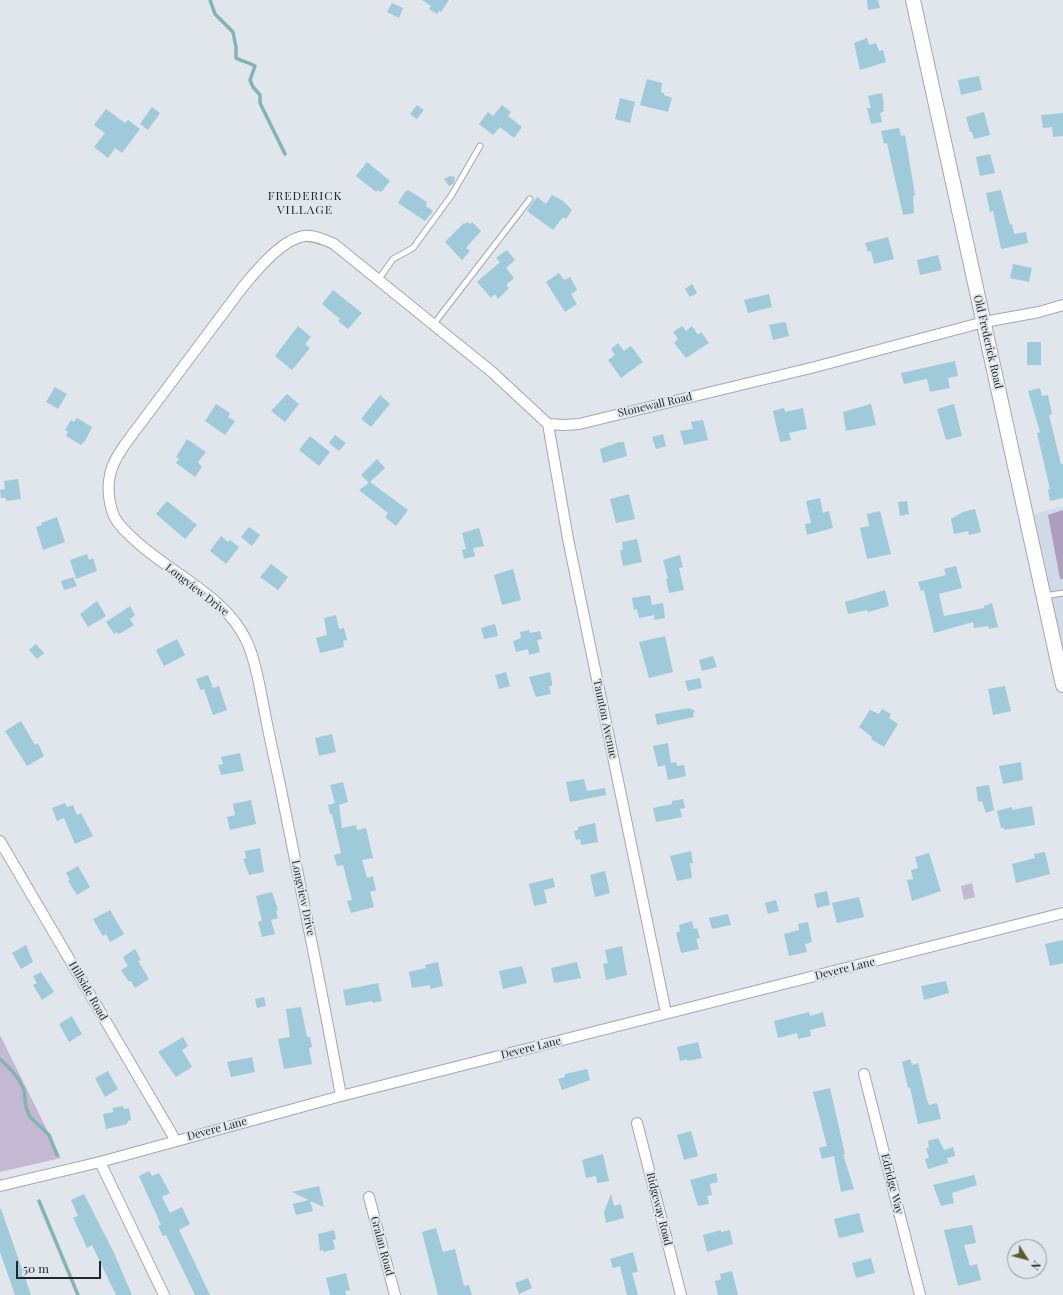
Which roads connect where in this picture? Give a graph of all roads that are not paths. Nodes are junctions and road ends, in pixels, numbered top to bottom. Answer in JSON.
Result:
{"nodes":[{"id":1,"x":912,"y":0,"type":"edge"},
{"id":2,"x":480,"y":146,"type":"dead end"},
{"id":3,"x":530,"y":199,"type":"dead end"},
{"id":4,"x":378,"y":280,"type":"junction"},
{"id":5,"x":1063,"y":306,"type":"edge"},
{"id":6,"x":984,"y":322,"type":"junction"},
{"id":7,"x":433,"y":325,"type":"junction"},
{"id":8,"x":548,"y":424,"type":"junction"},
{"id":9,"x":1063,"y":593,"type":"edge"},
{"id":10,"x":1044,"y":596,"type":"junction"},
{"id":11,"x":1063,"y":685,"type":"edge"},
{"id":12,"x":0,"y":841,"type":"edge"},
{"id":13,"x":1063,"y":913,"type":"edge"},
{"id":14,"x":666,"y":1014,"type":"junction"},
{"id":15,"x":864,"y":1074,"type":"dead end"},
{"id":16,"x":341,"y":1096,"type":"junction"},
{"id":17,"x":637,"y":1123,"type":"dead end"},
{"id":18,"x":176,"y":1141,"type":"junction"},
{"id":19,"x":100,"y":1162,"type":"junction"},
{"id":20,"x":0,"y":1186,"type":"edge"},
{"id":21,"x":369,"y":1198,"type":"dead end"},
{"id":22,"x":164,"y":1295,"type":"edge"},
{"id":23,"x":395,"y":1295,"type":"edge"},
{"id":24,"x":681,"y":1295,"type":"edge"},
{"id":25,"x":920,"y":1295,"type":"edge"}],
"edges":[{"from":1,"to":6,"type":"street","name":"Old Frederick Road"},
{"from":2,"to":4,"type":"lane"},
{"from":3,"to":7,"type":"lane"},
{"from":4,"to":7,"type":"street"},
{"from":4,"to":16,"type":"street","name":"Longview Drive"},
{"from":5,"to":6,"type":"street","name":"Stonewall Road"},
{"from":6,"to":8,"type":"street","name":"Stonewall Road"},
{"from":6,"to":10,"type":"street","name":"Old Frederick Road"},
{"from":7,"to":8,"type":"street"},
{"from":8,"to":14,"type":"street","name":"Taunton Avenue"},
{"from":9,"to":10,"type":"lane"},
{"from":10,"to":11,"type":"street","name":"Old Frederick Road"},
{"from":12,"to":18,"type":"street","name":"Hillside Road"},
{"from":13,"to":14,"type":"street","name":"Devere Lane"},
{"from":14,"to":16,"type":"street","name":"Devere Lane"},
{"from":15,"to":25,"type":"street","name":"Edridge Way"},
{"from":16,"to":18,"type":"street","name":"Devere Lane"},
{"from":17,"to":24,"type":"street","name":"Ridgeway Road"},
{"from":18,"to":19,"type":"street","name":"Devere Lane"},
{"from":19,"to":20,"type":"street","name":"Devere Lane"},
{"from":19,"to":22,"type":"street"},
{"from":21,"to":23,"type":"street","name":"Gralan Road"}]}
